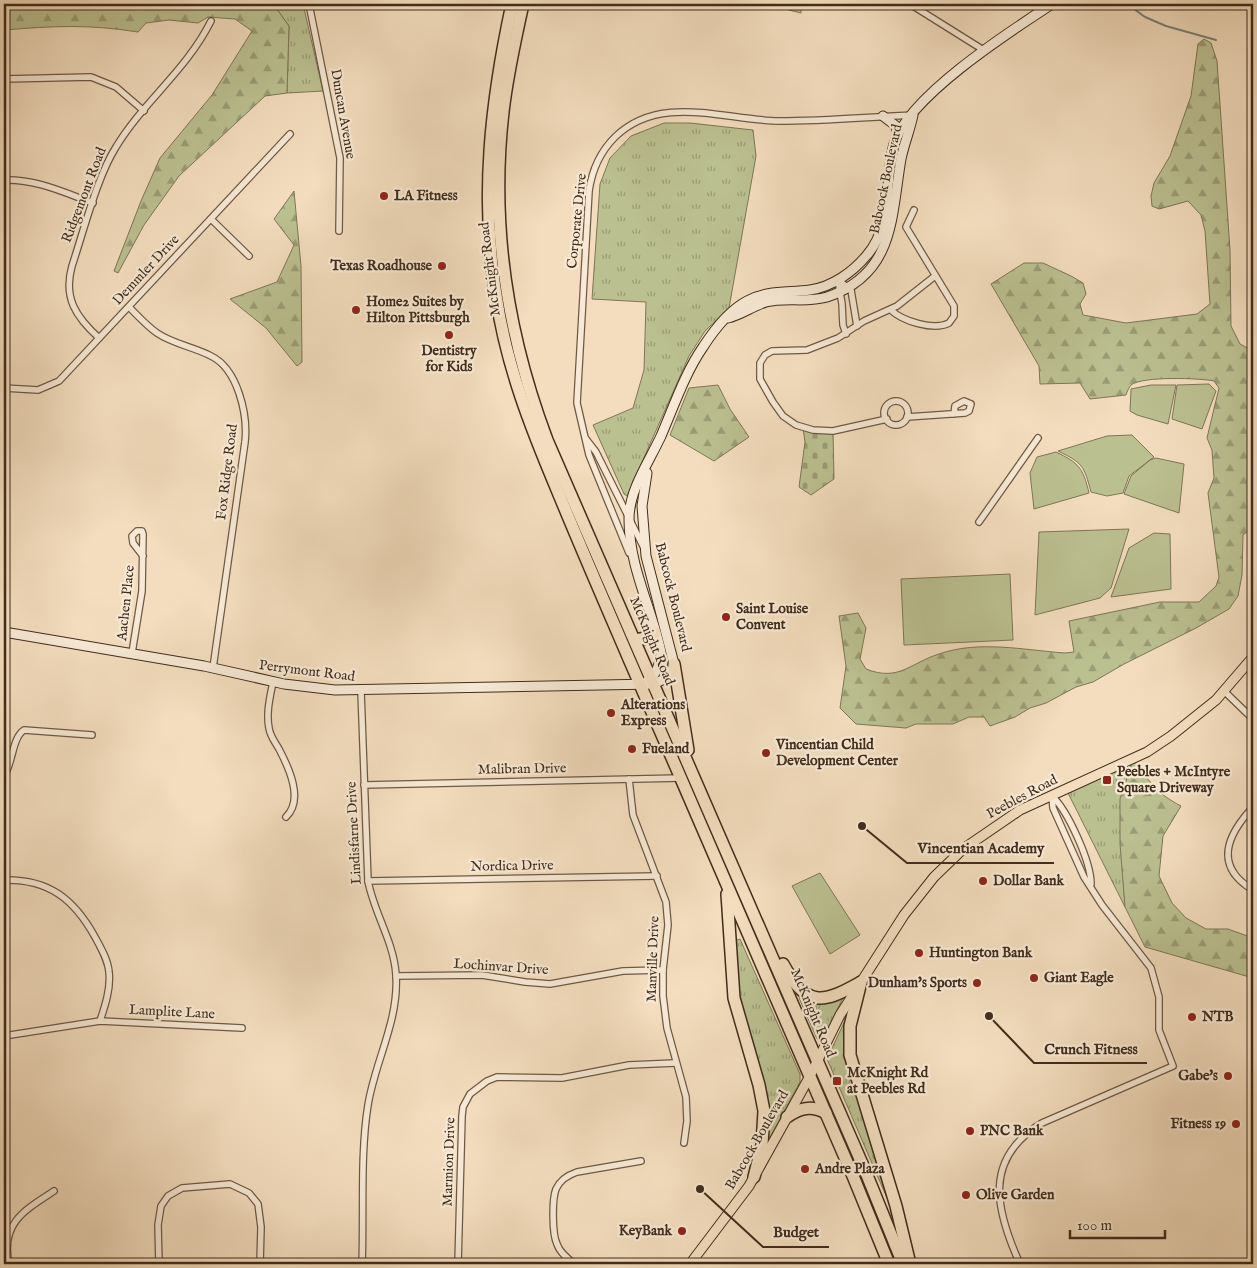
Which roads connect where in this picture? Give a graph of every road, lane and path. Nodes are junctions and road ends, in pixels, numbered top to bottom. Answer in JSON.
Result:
{"nodes":[{"id":1,"x":309,"y":4,"type":"edge"},
{"id":2,"x":512,"y":4,"type":"edge"},
{"id":3,"x":523,"y":4,"type":"edge"},
{"id":4,"x":910,"y":4,"type":"edge"},
{"id":5,"x":1052,"y":4,"type":"edge"},
{"id":6,"x":210,"y":21,"type":"dead end"},
{"id":7,"x":984,"y":52,"type":"junction"},
{"id":8,"x":4,"y":79,"type":"edge"},
{"id":9,"x":144,"y":111,"type":"junction"},
{"id":10,"x":913,"y":115,"type":"junction"},
{"id":11,"x":883,"y":116,"type":"junction"},
{"id":12,"x":290,"y":134,"type":"dead end"},
{"id":13,"x":898,"y":135,"type":"junction"},
{"id":14,"x":4,"y":180,"type":"edge"},
{"id":15,"x":93,"y":203,"type":"junction"},
{"id":16,"x":914,"y":210,"type":"dead end"},
{"id":17,"x":211,"y":219,"type":"junction"},
{"id":18,"x":339,"y":231,"type":"dead end"},
{"id":19,"x":249,"y":256,"type":"dead end"},
{"id":20,"x":935,"y":276,"type":"junction"},
{"id":21,"x":838,"y":280,"type":"junction"},
{"id":22,"x":848,"y":286,"type":"junction"},
{"id":23,"x":839,"y":291,"type":"junction"},
{"id":24,"x":129,"y":307,"type":"junction"},
{"id":25,"x":891,"y":310,"type":"junction"},
{"id":26,"x":728,"y":318,"type":"junction"},
{"id":27,"x":857,"y":326,"type":"junction"},
{"id":28,"x":846,"y":334,"type":"junction"},
{"id":29,"x":99,"y":338,"type":"junction"},
{"id":30,"x":4,"y":388,"type":"edge"},
{"id":31,"x":954,"y":414,"type":"dead end"},
{"id":32,"x":908,"y":417,"type":"junction"},
{"id":33,"x":886,"y":419,"type":"junction"},
{"id":34,"x":585,"y":437,"type":"junction"},
{"id":35,"x":1038,"y":438,"type":"dead end"},
{"id":36,"x":650,"y":461,"type":"junction"},
{"id":37,"x":629,"y":518,"type":"junction"},
{"id":38,"x":979,"y":522,"type":"dead end"},
{"id":39,"x":143,"y":556,"type":"dead end"},
{"id":40,"x":646,"y":556,"type":"junction"},
{"id":41,"x":632,"y":560,"type":"junction"},
{"id":42,"x":4,"y":632,"type":"edge"},
{"id":43,"x":655,"y":633,"type":"junction"},
{"id":44,"x":635,"y":640,"type":"junction"},
{"id":45,"x":132,"y":653,"type":"junction"},
{"id":46,"x":1253,"y":657,"type":"edge"},
{"id":47,"x":674,"y":664,"type":"junction"},
{"id":48,"x":213,"y":668,"type":"junction"},
{"id":49,"x":653,"y":681,"type":"junction"},
{"id":50,"x":273,"y":682,"type":"junction"},
{"id":51,"x":640,"y":685,"type":"junction"},
{"id":52,"x":361,"y":691,"type":"junction"},
{"id":53,"x":1224,"y":691,"type":"junction"},
{"id":54,"x":1253,"y":719,"type":"edge"},
{"id":55,"x":92,"y":735,"type":"dead end"},
{"id":56,"x":691,"y":769,"type":"junction"},
{"id":57,"x":4,"y":776,"type":"edge"},
{"id":58,"x":681,"y":778,"type":"junction"},
{"id":59,"x":629,"y":779,"type":"junction"},
{"id":60,"x":364,"y":785,"type":"junction"},
{"id":61,"x":1052,"y":796,"type":"junction"},
{"id":62,"x":1253,"y":808,"type":"edge"},
{"id":63,"x":286,"y":817,"type":"dead end"},
{"id":64,"x":723,"y":875,"type":"junction"},
{"id":65,"x":657,"y":876,"type":"junction"},
{"id":66,"x":4,"y":880,"type":"edge"},
{"id":67,"x":368,"y":881,"type":"junction"},
{"id":68,"x":1091,"y":884,"type":"junction"},
{"id":69,"x":1253,"y":890,"type":"edge"},
{"id":70,"x":745,"y":894,"type":"junction"},
{"id":71,"x":663,"y":970,"type":"junction"},
{"id":72,"x":396,"y":976,"type":"junction"},
{"id":73,"x":861,"y":982,"type":"junction"},
{"id":74,"x":100,"y":1021,"type":"junction"},
{"id":75,"x":242,"y":1028,"type":"dead end"},
{"id":76,"x":4,"y":1036,"type":"edge"},
{"id":77,"x":818,"y":1061,"type":"junction"},
{"id":78,"x":675,"y":1063,"type":"junction"},
{"id":79,"x":810,"y":1076,"type":"junction"},
{"id":80,"x":826,"y":1113,"type":"junction"},
{"id":81,"x":787,"y":1118,"type":"junction"},
{"id":82,"x":684,"y":1143,"type":"dead end"},
{"id":83,"x":641,"y":1161,"type":"dead end"},
{"id":84,"x":754,"y":1178,"type":"junction"},
{"id":85,"x":54,"y":1192,"type":"dead end"},
{"id":86,"x":572,"y":1263,"type":"edge"},
{"id":87,"x":9,"y":1264,"type":"edge"},
{"id":88,"x":159,"y":1264,"type":"edge"},
{"id":89,"x":260,"y":1264,"type":"edge"},
{"id":90,"x":362,"y":1264,"type":"edge"},
{"id":91,"x":458,"y":1264,"type":"edge"},
{"id":92,"x":690,"y":1264,"type":"edge"},
{"id":93,"x":889,"y":1264,"type":"edge"},
{"id":94,"x":903,"y":1264,"type":"edge"},
{"id":95,"x":910,"y":1264,"type":"edge"},
{"id":96,"x":1020,"y":1264,"type":"edge"}],
"edges":[{"from":1,"to":18,"type":"street","name":"Duncan Avenue"},
{"from":2,"to":51,"type":"highway","name":"McKnight Road"},
{"from":3,"to":44,"type":"highway","name":"McKnight Road"},
{"from":4,"to":7,"type":"street"},
{"from":5,"to":7,"type":"street","name":"Babcock Boulevard"},
{"from":6,"to":9,"type":"street","name":"Ridgemont Road"},
{"from":7,"to":10,"type":"street","name":"Babcock Boulevard"},
{"from":8,"to":9,"type":"street"},
{"from":9,"to":15,"type":"street","name":"Ridgemont Road"},
{"from":10,"to":11,"type":"street","name":"Corporate Drive"},
{"from":10,"to":13,"type":"street","name":"Babcock Boulevard"},
{"from":10,"to":22,"type":"street","name":"Babcock Boulevard"},
{"from":11,"to":13,"type":"street"},
{"from":11,"to":34,"type":"street","name":"Corporate Drive"},
{"from":12,"to":17,"type":"street","name":"Demmler Drive"},
{"from":13,"to":21,"type":"street","name":"Babcock Boulevard"},
{"from":14,"to":15,"type":"street"},
{"from":15,"to":29,"type":"street","name":"Ridgemont Road"},
{"from":16,"to":20,"type":"street"},
{"from":17,"to":19,"type":"street"},
{"from":17,"to":24,"type":"street","name":"Demmler Drive"},
{"from":20,"to":25,"type":"street"},
{"from":20,"to":25,"type":"street"},
{"from":21,"to":22,"type":"street"},
{"from":21,"to":23,"type":"street"},
{"from":21,"to":26,"type":"street","name":"Babcock Boulevard"},
{"from":22,"to":23,"type":"street","name":"Babcock Boulevard"},
{"from":22,"to":27,"type":"street"},
{"from":23,"to":26,"type":"street","name":"Babcock Boulevard"},
{"from":23,"to":28,"type":"street"},
{"from":24,"to":29,"type":"street","name":"Demmler Drive"},
{"from":24,"to":48,"type":"street","name":"Fox Ridge Road"},
{"from":25,"to":27,"type":"street"},
{"from":26,"to":36,"type":"street","name":"Babcock Boulevard"},
{"from":27,"to":28,"type":"street"},
{"from":28,"to":33,"type":"street"},
{"from":29,"to":30,"type":"street","name":"Demmler Drive"},
{"from":31,"to":32,"type":"street"},
{"from":32,"to":33,"type":"street"},
{"from":32,"to":33,"type":"street"},
{"from":34,"to":37,"type":"street","name":"Corporate Drive"},
{"from":34,"to":41,"type":"street","name":"Corporate Drive"},
{"from":35,"to":38,"type":"street"},
{"from":36,"to":37,"type":"street","name":"Babcock Boulevard"},
{"from":36,"to":40,"type":"street","name":"Babcock Boulevard"},
{"from":37,"to":40,"type":"street","name":"Corporate Drive"},
{"from":37,"to":41,"type":"street","name":"Babcock Boulevard"},
{"from":39,"to":45,"type":"street","name":"Aachen Place"},
{"from":40,"to":47,"type":"street","name":"Babcock Boulevard"},
{"from":41,"to":43,"type":"street","name":"Babcock Boulevard"},
{"from":42,"to":45,"type":"street","name":"Perrymont Road"},
{"from":43,"to":44,"type":"highway"},
{"from":43,"to":49,"type":"street","name":"Babcock Boulevard"},
{"from":44,"to":49,"type":"highway","name":"McKnight Road"},
{"from":45,"to":48,"type":"street","name":"Perrymont Road"},
{"from":46,"to":53,"type":"main road","name":"Peebles Road"},
{"from":47,"to":49,"type":"street","name":"Babcock Boulevard"},
{"from":47,"to":56,"type":"highway"},
{"from":48,"to":50,"type":"street","name":"Perrymont Road"},
{"from":49,"to":51,"type":"street"},
{"from":49,"to":56,"type":"highway","name":"McKnight Road"},
{"from":50,"to":52,"type":"street","name":"Perrymont Road"},
{"from":50,"to":63,"type":"street"},
{"from":51,"to":52,"type":"street","name":"Perrymont Road"},
{"from":51,"to":58,"type":"highway","name":"McKnight Road"},
{"from":52,"to":60,"type":"street","name":"Lindisfarne Drive"},
{"from":53,"to":54,"type":"street"},
{"from":53,"to":61,"type":"main road","name":"Peebles Road"},
{"from":55,"to":57,"type":"street"},
{"from":56,"to":70,"type":"highway","name":"McKnight Road"},
{"from":58,"to":59,"type":"street","name":"Malibran Drive"},
{"from":58,"to":64,"type":"highway","name":"McKnight Road"},
{"from":59,"to":60,"type":"street","name":"Malibran Drive"},
{"from":59,"to":65,"type":"street","name":"Manville Drive"},
{"from":60,"to":67,"type":"street","name":"Lindisfarne Drive"},
{"from":61,"to":68,"type":"street"},
{"from":61,"to":68,"type":"street"},
{"from":61,"to":73,"type":"main road","name":"Peebles Road"},
{"from":62,"to":69,"type":"street"},
{"from":64,"to":79,"type":"highway","name":"McKnight Road"},
{"from":64,"to":84,"type":"highway"},
{"from":65,"to":67,"type":"street","name":"Nordica Drive"},
{"from":65,"to":71,"type":"street","name":"Manville Drive"},
{"from":66,"to":74,"type":"street"},
{"from":67,"to":72,"type":"street","name":"Lindisfarne Drive"},
{"from":68,"to":96,"type":"street"},
{"from":70,"to":73,"type":"highway"},
{"from":70,"to":77,"type":"highway","name":"McKnight Road"},
{"from":71,"to":72,"type":"street","name":"Lochinvar Drive"},
{"from":71,"to":78,"type":"street","name":"Manville Drive"},
{"from":72,"to":90,"type":"street","name":"Lindisfarne Drive"},
{"from":73,"to":77,"type":"main road","name":"Peebles Road"},
{"from":73,"to":95,"type":"highway"},
{"from":74,"to":75,"type":"street","name":"Lamplite Lane"},
{"from":74,"to":76,"type":"street","name":"Lamplite Lane"},
{"from":77,"to":79,"type":"main road","name":"Babcock Boulevard"},
{"from":77,"to":94,"type":"highway","name":"McKnight Road"},
{"from":78,"to":82,"type":"street","name":"Manville Drive"},
{"from":78,"to":91,"type":"street","name":"Marmion Drive"},
{"from":79,"to":80,"type":"highway","name":"McKnight Road"},
{"from":79,"to":81,"type":"main road","name":"Babcock Boulevard"},
{"from":80,"to":81,"type":"highway"},
{"from":80,"to":93,"type":"highway","name":"McKnight Road"},
{"from":81,"to":84,"type":"main road","name":"Babcock Boulevard"},
{"from":83,"to":86,"type":"street"},
{"from":84,"to":92,"type":"main road","name":"Babcock Boulevard"},
{"from":85,"to":87,"type":"street"},
{"from":88,"to":89,"type":"street"}]}
